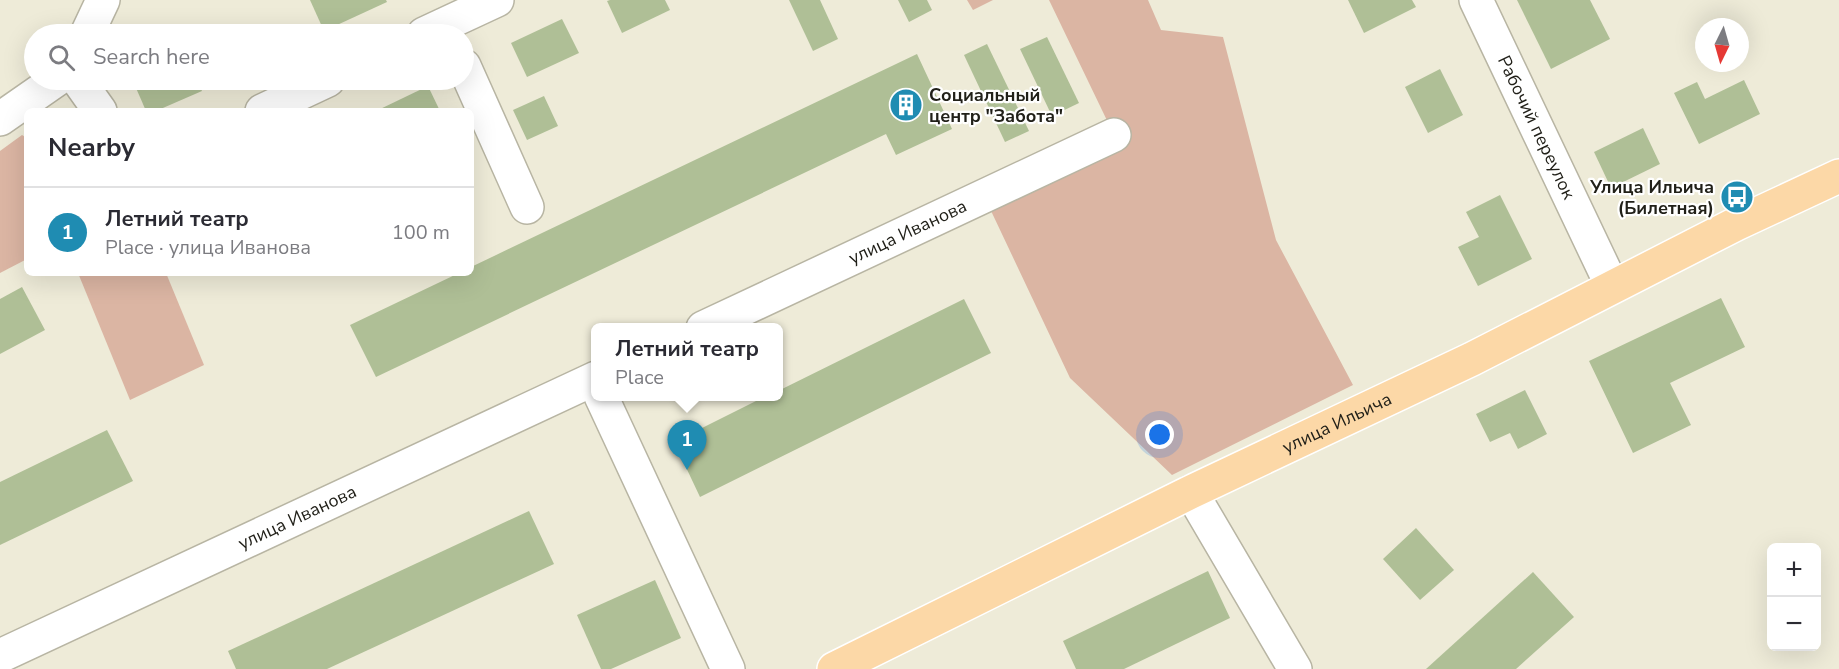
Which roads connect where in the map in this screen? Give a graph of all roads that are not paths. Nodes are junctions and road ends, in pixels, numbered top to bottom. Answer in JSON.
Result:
{"nodes":[{"id":1,"x":103,"y":0,"type":"edge"},
{"id":2,"x":497,"y":0,"type":"edge"},
{"id":3,"x":1476,"y":0,"type":"edge"},
{"id":4,"x":437,"y":23,"type":"edge"},
{"id":5,"x":92,"y":24,"type":"edge"},
{"id":6,"x":474,"y":88,"type":"edge"},
{"id":7,"x":41,"y":90,"type":"edge"},
{"id":8,"x":85,"y":90,"type":"edge"},
{"id":9,"x":307,"y":90,"type":"edge"},
{"id":10,"x":98,"y":108,"type":"edge"},
{"id":11,"x":268,"y":108,"type":"edge"},
{"id":12,"x":0,"y":118,"type":"edge"},
{"id":13,"x":1114,"y":135,"type":"dead end"},
{"id":14,"x":1839,"y":176,"type":"edge"},
{"id":15,"x":527,"y":207,"type":"dead end"},
{"id":16,"x":1612,"y":286,"type":"junction"},
{"id":17,"x":712,"y":323,"type":"edge"},
{"id":18,"x":591,"y":386,"type":"edge"},
{"id":19,"x":604,"y":401,"type":"edge"},
{"id":20,"x":1191,"y":492,"type":"junction"},
{"id":21,"x":0,"y":656,"type":"edge"},
{"id":22,"x":728,"y":669,"type":"edge"},
{"id":23,"x":834,"y":669,"type":"edge"},
{"id":24,"x":1295,"y":669,"type":"edge"}],
"edges":[{"from":1,"to":5,"type":"street"},
{"from":2,"to":4,"type":"street"},
{"from":3,"to":16,"type":"street","name":"Рабочий переулок"},
{"from":6,"to":15,"type":"street"},
{"from":7,"to":12,"type":"street"},
{"from":8,"to":10,"type":"street"},
{"from":9,"to":11,"type":"street"},
{"from":13,"to":17,"type":"street","name":"улица Иванова"},
{"from":14,"to":16,"type":"main road","name":"улица Ильича"},
{"from":16,"to":20,"type":"main road","name":"улица Ильича"},
{"from":18,"to":21,"type":"street","name":"улица Иванова"},
{"from":19,"to":22,"type":"street"},
{"from":20,"to":23,"type":"main road","name":"улица Ильича"},
{"from":20,"to":24,"type":"street"}]}
